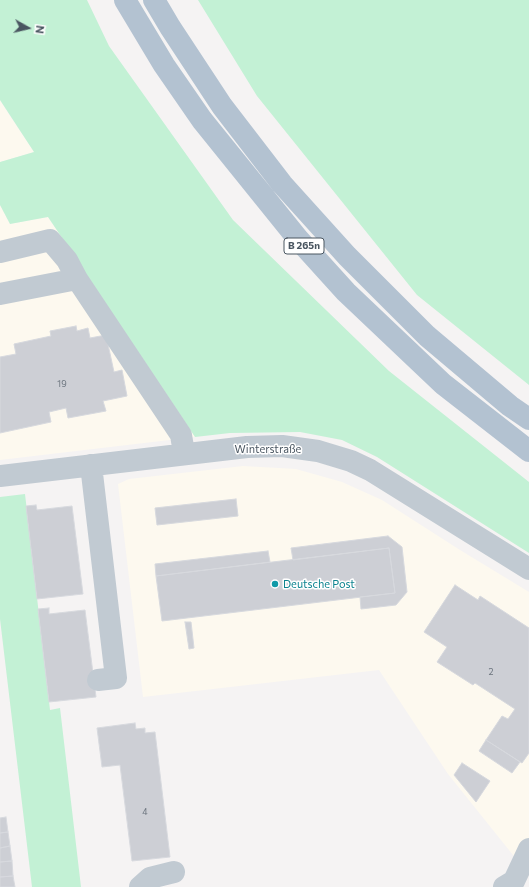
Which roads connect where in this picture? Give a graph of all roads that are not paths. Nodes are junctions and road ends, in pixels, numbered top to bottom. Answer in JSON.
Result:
{"nodes":[{"id":1,"x":125,"y":0,"type":"edge"},
{"id":2,"x":154,"y":0,"type":"edge"},
{"id":3,"x":0,"y":252,"type":"edge"},
{"id":4,"x":77,"y":279,"type":"junction"},
{"id":5,"x":0,"y":294,"type":"edge"},
{"id":6,"x":529,"y":419,"type":"edge"},
{"id":7,"x":529,"y":452,"type":"edge"},
{"id":8,"x":184,"y":453,"type":"junction"},
{"id":9,"x":91,"y":465,"type":"junction"},
{"id":10,"x":0,"y":476,"type":"edge"},
{"id":11,"x":529,"y":568,"type":"edge"},
{"id":12,"x":98,"y":680,"type":"dead end"},
{"id":13,"x":529,"y":849,"type":"edge"},
{"id":14,"x":174,"y":872,"type":"dead end"},
{"id":15,"x":140,"y":887,"type":"edge"},
{"id":16,"x":504,"y":887,"type":"edge"}],
"edges":[{"from":1,"to":7,"type":"main road","number":"B 265n"},
{"from":2,"to":6,"type":"main road","number":"B 265n"},
{"from":3,"to":4,"type":"street"},
{"from":4,"to":5,"type":"street"},
{"from":4,"to":8,"type":"street"},
{"from":8,"to":9,"type":"street","name":"Winterstraße"},
{"from":8,"to":11,"type":"street","name":"Winterstraße"},
{"from":9,"to":10,"type":"street","name":"Winterstraße"},
{"from":9,"to":12,"type":"street"},
{"from":13,"to":16,"type":"street"},
{"from":14,"to":15,"type":"street"}]}
